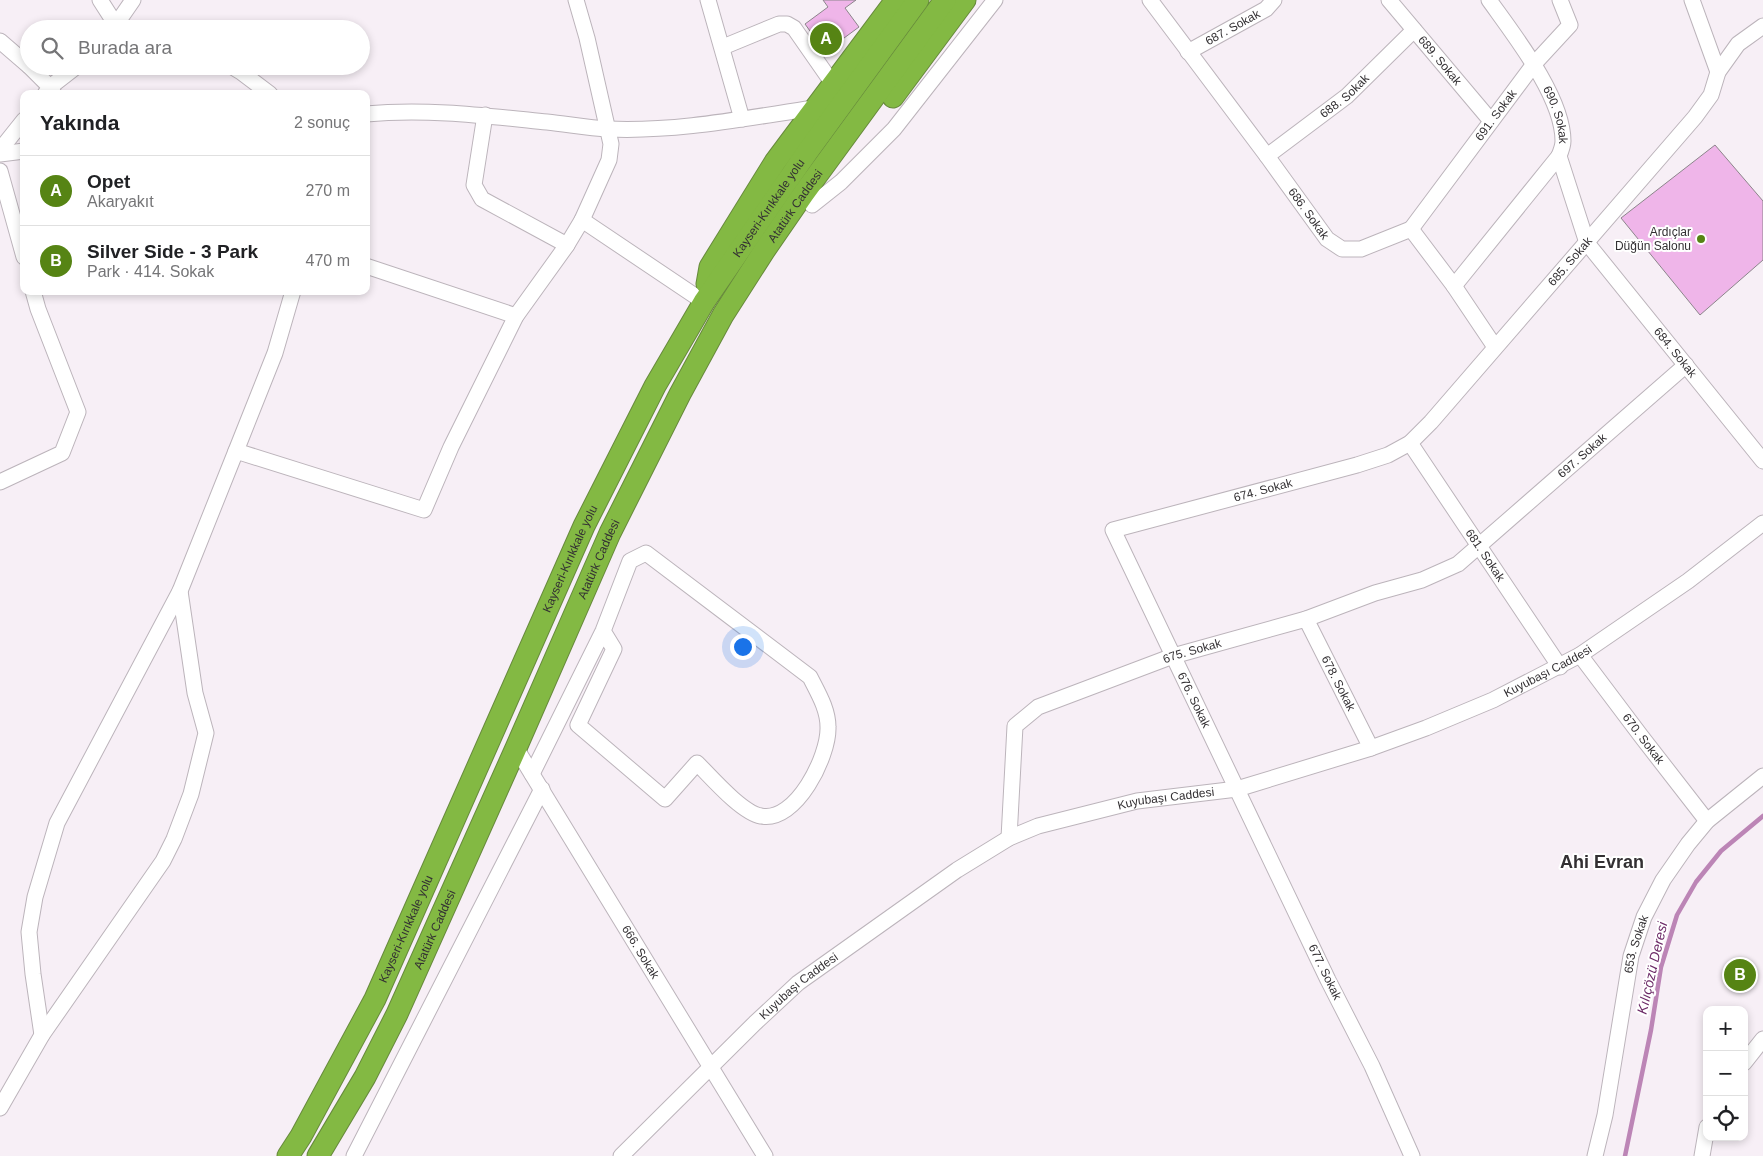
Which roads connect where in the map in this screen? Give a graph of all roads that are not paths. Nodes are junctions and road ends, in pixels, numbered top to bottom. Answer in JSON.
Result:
{"nodes":[{"id":1,"x":100,"y":0,"type":"edge"},
{"id":2,"x":133,"y":0,"type":"edge"},
{"id":3,"x":576,"y":0,"type":"edge"},
{"id":4,"x":708,"y":0,"type":"edge"},
{"id":5,"x":918,"y":0,"type":"edge"},
{"id":6,"x":945,"y":0,"type":"edge"},
{"id":7,"x":965,"y":0,"type":"edge"},
{"id":8,"x":995,"y":0,"type":"edge"},
{"id":9,"x":1150,"y":0,"type":"edge"},
{"id":10,"x":1274,"y":0,"type":"edge"},
{"id":11,"x":1389,"y":0,"type":"edge"},
{"id":12,"x":1489,"y":0,"type":"edge"},
{"id":13,"x":1560,"y":0,"type":"edge"},
{"id":14,"x":1692,"y":0,"type":"edge"},
{"id":15,"x":890,"y":3,"type":"edge"},
{"id":16,"x":113,"y":20,"type":"edge"},
{"id":17,"x":122,"y":20,"type":"edge"},
{"id":18,"x":1763,"y":26,"type":"edge"},
{"id":19,"x":1414,"y":30,"type":"junction"},
{"id":20,"x":0,"y":41,"type":"edge"},
{"id":21,"x":723,"y":47,"type":"junction"},
{"id":22,"x":1188,"y":52,"type":"junction"},
{"id":23,"x":20,"y":58,"type":"edge"},
{"id":24,"x":1534,"y":64,"type":"junction"},
{"id":25,"x":1718,"y":72,"type":"junction"},
{"id":26,"x":36,"y":75,"type":"edge"},
{"id":27,"x":68,"y":75,"type":"edge"},
{"id":28,"x":246,"y":75,"type":"edge"},
{"id":29,"x":833,"y":84,"type":"junction"},
{"id":30,"x":48,"y":90,"type":"edge"},
{"id":31,"x":52,"y":90,"type":"edge"},
{"id":32,"x":265,"y":90,"type":"edge"},
{"id":33,"x":814,"y":108,"type":"junction"},
{"id":34,"x":370,"y":114,"type":"edge"},
{"id":35,"x":485,"y":115,"type":"junction"},
{"id":36,"x":742,"y":119,"type":"junction"},
{"id":37,"x":1491,"y":121,"type":"junction"},
{"id":38,"x":20,"y":125,"type":"edge"},
{"id":39,"x":607,"y":128,"type":"junction"},
{"id":40,"x":0,"y":150,"type":"edge"},
{"id":41,"x":20,"y":152,"type":"edge"},
{"id":42,"x":0,"y":154,"type":"edge"},
{"id":43,"x":1267,"y":156,"type":"junction"},
{"id":44,"x":1559,"y":156,"type":"junction"},
{"id":45,"x":0,"y":171,"type":"edge"},
{"id":46,"x":812,"y":205,"type":"junction"},
{"id":47,"x":582,"y":220,"type":"junction"},
{"id":48,"x":1411,"y":229,"type":"junction"},
{"id":49,"x":20,"y":243,"type":"edge"},
{"id":50,"x":1587,"y":243,"type":"junction"},
{"id":51,"x":566,"y":245,"type":"junction"},
{"id":52,"x":370,"y":267,"type":"edge"},
{"id":53,"x":1454,"y":286,"type":"junction"},
{"id":54,"x":34,"y":295,"type":"edge"},
{"id":55,"x":292,"y":295,"type":"edge"},
{"id":56,"x":704,"y":302,"type":"junction"},
{"id":57,"x":722,"y":315,"type":"junction"},
{"id":58,"x":516,"y":316,"type":"junction"},
{"id":59,"x":1495,"y":348,"type":"junction"},
{"id":60,"x":1686,"y":365,"type":"junction"},
{"id":61,"x":1410,"y":443,"type":"junction"},
{"id":62,"x":236,"y":451,"type":"junction"},
{"id":63,"x":1763,"y":461,"type":"edge"},
{"id":64,"x":0,"y":482,"type":"edge"},
{"id":65,"x":1763,"y":523,"type":"edge"},
{"id":66,"x":1113,"y":530,"type":"joint"},
{"id":67,"x":1478,"y":545,"type":"junction"},
{"id":68,"x":180,"y":591,"type":"junction"},
{"id":69,"x":1306,"y":619,"type":"junction"},
{"id":70,"x":603,"y":631,"type":"junction"},
{"id":71,"x":1580,"y":655,"type":"junction"},
{"id":72,"x":1173,"y":656,"type":"junction"},
{"id":73,"x":1560,"y":666,"type":"junction"},
{"id":74,"x":516,"y":748,"type":"junction"},
{"id":75,"x":1371,"y":748,"type":"junction"},
{"id":76,"x":532,"y":774,"type":"junction"},
{"id":77,"x":1763,"y":776,"type":"edge"},
{"id":78,"x":1237,"y":788,"type":"junction"},
{"id":79,"x":542,"y":789,"type":"junction"},
{"id":80,"x":1707,"y":821,"type":"junction"},
{"id":81,"x":1009,"y":838,"type":"junction"},
{"id":82,"x":42,"y":1035,"type":"junction"},
{"id":83,"x":1763,"y":1039,"type":"edge"},
{"id":84,"x":1748,"y":1058,"type":"edge"},
{"id":85,"x":711,"y":1067,"type":"junction"},
{"id":86,"x":0,"y":1108,"type":"edge"},
{"id":87,"x":1705,"y":1141,"type":"edge"},
{"id":88,"x":288,"y":1156,"type":"edge"},
{"id":89,"x":318,"y":1156,"type":"edge"},
{"id":90,"x":354,"y":1156,"type":"edge"},
{"id":91,"x":622,"y":1156,"type":"edge"},
{"id":92,"x":765,"y":1156,"type":"edge"},
{"id":93,"x":1412,"y":1156,"type":"edge"},
{"id":94,"x":1595,"y":1156,"type":"edge"},
{"id":95,"x":1702,"y":1156,"type":"edge"}],
"edges":[{"from":1,"to":16,"type":"street"},
{"from":2,"to":17,"type":"street"},
{"from":3,"to":39,"type":"street"},
{"from":4,"to":21,"type":"street"},
{"from":5,"to":56,"type":"highway","name":"Kayseri-Kırıkkale yolu"},
{"from":6,"to":57,"type":"highway","name":"Atatürk Caddesi"},
{"from":7,"to":46,"type":"highway"},
{"from":8,"to":46,"type":"street"},
{"from":9,"to":22,"type":"street","name":"686. Sokak"},
{"from":10,"to":22,"type":"street","name":"687. Sokak"},
{"from":11,"to":19,"type":"street","name":"689. Sokak"},
{"from":12,"to":24,"type":"street","name":"690. Sokak"},
{"from":13,"to":24,"type":"street","name":"691. Sokak"},
{"from":14,"to":25,"type":"street"},
{"from":15,"to":29,"type":"highway"},
{"from":18,"to":25,"type":"street","name":"685. Sokak"},
{"from":19,"to":37,"type":"street","name":"689. Sokak"},
{"from":19,"to":43,"type":"street","name":"688. Sokak"},
{"from":20,"to":23,"type":"street"},
{"from":21,"to":29,"type":"street"},
{"from":21,"to":36,"type":"street"},
{"from":22,"to":43,"type":"street","name":"686. Sokak"},
{"from":24,"to":37,"type":"street","name":"691. Sokak"},
{"from":24,"to":44,"type":"street","name":"690. Sokak"},
{"from":25,"to":50,"type":"street","name":"685. Sokak"},
{"from":26,"to":30,"type":"street"},
{"from":27,"to":31,"type":"street"},
{"from":28,"to":32,"type":"street"},
{"from":29,"to":33,"type":"highway"},
{"from":33,"to":36,"type":"street"},
{"from":33,"to":56,"type":"highway"},
{"from":34,"to":35,"type":"street"},
{"from":35,"to":39,"type":"street"},
{"from":35,"to":51,"type":"street"},
{"from":36,"to":39,"type":"street"},
{"from":37,"to":48,"type":"street","name":"691. Sokak"},
{"from":38,"to":40,"type":"street"},
{"from":39,"to":47,"type":"street"},
{"from":41,"to":42,"type":"street"},
{"from":43,"to":48,"type":"street","name":"686. Sokak"},
{"from":44,"to":50,"type":"street","name":"690. Sokak"},
{"from":44,"to":53,"type":"street"},
{"from":45,"to":49,"type":"street"},
{"from":46,"to":57,"type":"highway"},
{"from":47,"to":51,"type":"street"},
{"from":47,"to":56,"type":"street"},
{"from":48,"to":53,"type":"street"},
{"from":50,"to":59,"type":"street","name":"685. Sokak"},
{"from":50,"to":60,"type":"street","name":"684. Sokak"},
{"from":51,"to":58,"type":"street"},
{"from":52,"to":58,"type":"street"},
{"from":53,"to":59,"type":"street"},
{"from":54,"to":64,"type":"street"},
{"from":55,"to":62,"type":"street"},
{"from":56,"to":88,"type":"highway","name":"Kayseri-Kırıkkale yolu"},
{"from":57,"to":74,"type":"highway","name":"Atatürk Caddesi"},
{"from":58,"to":62,"type":"street"},
{"from":59,"to":61,"type":"street","name":"685. Sokak"},
{"from":60,"to":63,"type":"street","name":"684. Sokak"},
{"from":60,"to":67,"type":"street","name":"697. Sokak"},
{"from":61,"to":66,"type":"street","name":"674. Sokak"},
{"from":61,"to":67,"type":"street","name":"681. Sokak"},
{"from":62,"to":68,"type":"street"},
{"from":65,"to":71,"type":"street","name":"Kuyubaşı Caddesi"},
{"from":66,"to":72,"type":"street","name":"676. Sokak"},
{"from":67,"to":69,"type":"street","name":"675. Sokak"},
{"from":67,"to":73,"type":"street","name":"681. Sokak"},
{"from":68,"to":82,"type":"street"},
{"from":68,"to":82,"type":"street"},
{"from":69,"to":72,"type":"street","name":"675. Sokak"},
{"from":69,"to":75,"type":"street","name":"678. Sokak"},
{"from":70,"to":70,"type":"street"},
{"from":70,"to":76,"type":"street"},
{"from":71,"to":73,"type":"street","name":"Kuyubaşı Caddesi"},
{"from":71,"to":80,"type":"street","name":"670. Sokak"},
{"from":72,"to":78,"type":"street","name":"676. Sokak"},
{"from":72,"to":81,"type":"street","name":"675. Sokak"},
{"from":73,"to":75,"type":"street","name":"Kuyubaşı Caddesi"},
{"from":74,"to":76,"type":"street","name":"666. Sokak"},
{"from":74,"to":89,"type":"highway","name":"Atatürk Caddesi"},
{"from":75,"to":78,"type":"street","name":"Kuyubaşı Caddesi"},
{"from":76,"to":79,"type":"street","name":"666. Sokak"},
{"from":77,"to":80,"type":"street","name":"653. Sokak"},
{"from":78,"to":81,"type":"street","name":"Kuyubaşı Caddesi"},
{"from":78,"to":93,"type":"street","name":"677. Sokak"},
{"from":79,"to":85,"type":"street","name":"666. Sokak"},
{"from":79,"to":90,"type":"street"},
{"from":80,"to":94,"type":"street","name":"653. Sokak"},
{"from":81,"to":85,"type":"street","name":"Kuyubaşı Caddesi"},
{"from":82,"to":86,"type":"street"},
{"from":83,"to":84,"type":"street"},
{"from":85,"to":91,"type":"street","name":"Kuyubaşı Caddesi"},
{"from":85,"to":92,"type":"street","name":"666. Sokak"},
{"from":87,"to":95,"type":"street"}]}
